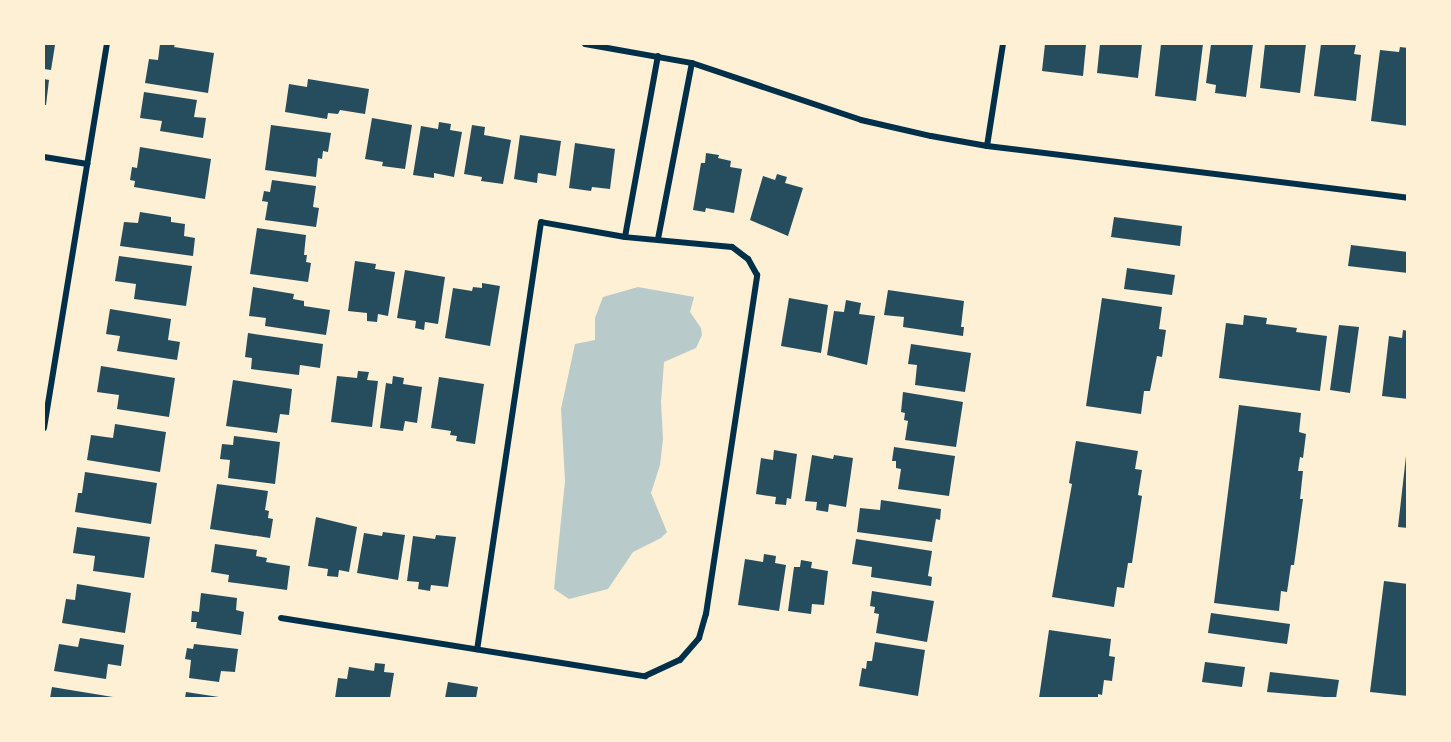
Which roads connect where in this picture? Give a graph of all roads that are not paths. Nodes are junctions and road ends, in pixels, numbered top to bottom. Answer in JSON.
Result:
{"nodes":[{"id":1,"x":107,"y":44,"type":"edge"},
{"id":2,"x":585,"y":44,"type":"edge"},
{"id":3,"x":1003,"y":44,"type":"edge"},
{"id":4,"x":658,"y":56,"type":"junction"},
{"id":5,"x":692,"y":63,"type":"junction"},
{"id":6,"x":987,"y":146,"type":"junction"},
{"id":7,"x":44,"y":158,"type":"edge"},
{"id":8,"x":87,"y":164,"type":"junction"},
{"id":9,"x":1407,"y":198,"type":"edge"},
{"id":10,"x":626,"y":237,"type":"junction"},
{"id":11,"x":658,"y":239,"type":"junction"},
{"id":12,"x":44,"y":428,"type":"edge"},
{"id":13,"x":281,"y":618,"type":"dead end"},
{"id":14,"x":477,"y":649,"type":"junction"}],
"edges":[{"from":1,"to":8,"type":"street"},
{"from":2,"to":4,"type":"street"},
{"from":3,"to":6,"type":"street"},
{"from":4,"to":5,"type":"street"},
{"from":4,"to":10,"type":"street"},
{"from":5,"to":6,"type":"street"},
{"from":5,"to":11,"type":"street"},
{"from":6,"to":9,"type":"street"},
{"from":7,"to":8,"type":"street"},
{"from":8,"to":12,"type":"street"},
{"from":10,"to":11,"type":"street"},
{"from":10,"to":14,"type":"street"},
{"from":11,"to":14,"type":"street"},
{"from":13,"to":14,"type":"street"}]}
